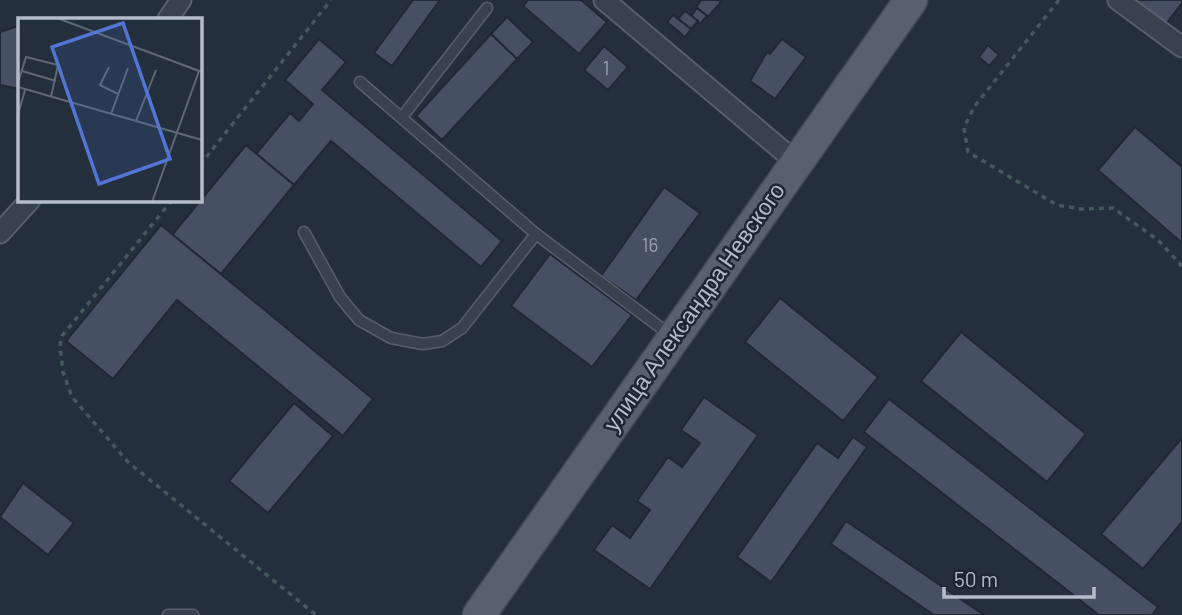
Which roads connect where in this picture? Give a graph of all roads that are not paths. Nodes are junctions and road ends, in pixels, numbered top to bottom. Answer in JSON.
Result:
{"nodes":[{"id":1,"x":181,"y":0,"type":"edge"},
{"id":2,"x":604,"y":0,"type":"edge"},
{"id":3,"x":911,"y":0,"type":"edge"},
{"id":4,"x":1118,"y":0,"type":"edge"},
{"id":5,"x":487,"y":8,"type":"dead end"},
{"id":6,"x":169,"y":18,"type":"edge"},
{"id":7,"x":1182,"y":47,"type":"edge"},
{"id":8,"x":360,"y":82,"type":"dead end"},
{"id":9,"x":402,"y":117,"type":"junction"},
{"id":10,"x":796,"y":162,"type":"junction"},
{"id":11,"x":29,"y":201,"type":"edge"},
{"id":12,"x":2,"y":228,"type":"edge"},
{"id":13,"x":304,"y":232,"type":"dead end"},
{"id":14,"x":536,"y":234,"type":"junction"},
{"id":15,"x":673,"y":337,"type":"junction"},
{"id":16,"x":168,"y":615,"type":"edge"},
{"id":17,"x":193,"y":615,"type":"edge"},
{"id":18,"x":479,"y":615,"type":"edge"}],
"edges":[{"from":1,"to":6,"type":"street"},
{"from":2,"to":10,"type":"street"},
{"from":3,"to":10,"type":"main road","name":"улица Александра Невского"},
{"from":4,"to":7,"type":"street"},
{"from":5,"to":9,"type":"lane"},
{"from":8,"to":9,"type":"lane"},
{"from":9,"to":14,"type":"lane"},
{"from":10,"to":15,"type":"main road","name":"улица Александра Невского"},
{"from":11,"to":12,"type":"street"},
{"from":13,"to":14,"type":"lane"},
{"from":14,"to":15,"type":"lane"},
{"from":15,"to":18,"type":"main road","name":"улица Александра Невского"},
{"from":16,"to":17,"type":"lane"}]}
